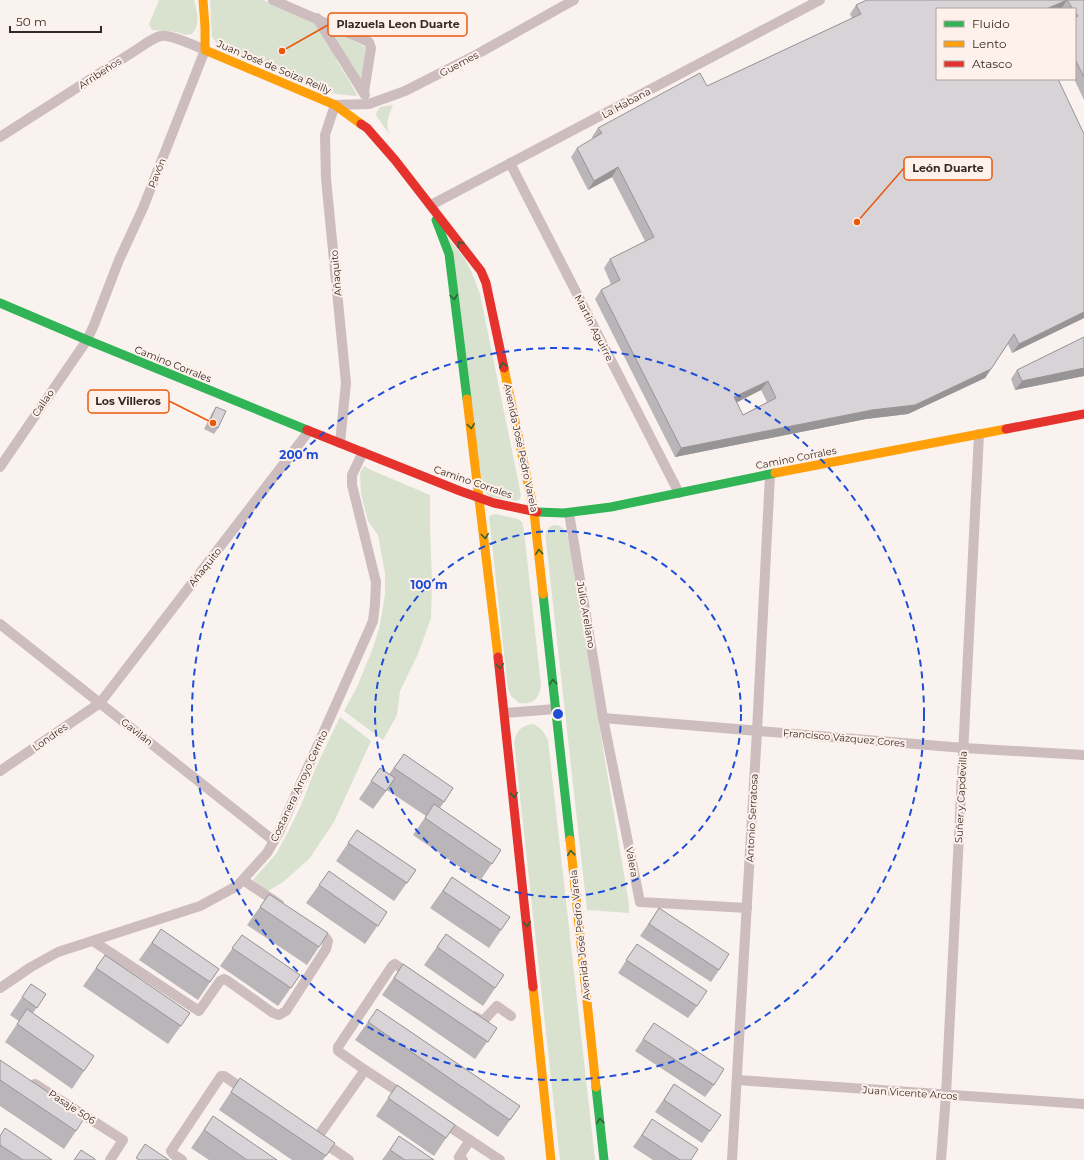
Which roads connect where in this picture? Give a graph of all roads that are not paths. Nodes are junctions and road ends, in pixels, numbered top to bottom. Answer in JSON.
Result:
{"nodes":[{"id":1,"x":203,"y":0,"type":"edge"},
{"id":2,"x":273,"y":0,"type":"edge"},
{"id":3,"x":574,"y":0,"type":"edge"},
{"id":4,"x":820,"y":0,"type":"edge"},
{"id":5,"x":317,"y":18,"type":"junction"},
{"id":6,"x":205,"y":50,"type":"junction"},
{"id":7,"x":364,"y":92,"type":"junction"},
{"id":8,"x":370,"y":104,"type":"junction"},
{"id":9,"x":335,"y":105,"type":"junction"},
{"id":10,"x":0,"y":137,"type":"edge"},
{"id":11,"x":510,"y":163,"type":"junction"},
{"id":12,"x":431,"y":205,"type":"junction"},
{"id":13,"x":0,"y":303,"type":"edge"},
{"id":14,"x":87,"y":340,"type":"junction"},
{"id":15,"x":1084,"y":414,"type":"edge"},
{"id":16,"x":309,"y":431,"type":"junction"},
{"id":17,"x":979,"y":434,"type":"junction"},
{"id":18,"x":340,"y":443,"type":"junction"},
{"id":19,"x":363,"y":452,"type":"junction"},
{"id":20,"x":0,"y":467,"type":"edge"},
{"id":21,"x":770,"y":475,"type":"junction"},
{"id":22,"x":678,"y":493,"type":"junction"},
{"id":23,"x":480,"y":498,"type":"junction"},
{"id":24,"x":534,"y":512,"type":"junction"},
{"id":25,"x":569,"y":513,"type":"junction"},
{"id":26,"x":0,"y":624,"type":"edge"},
{"id":27,"x":100,"y":703,"type":"junction"},
{"id":28,"x":556,"y":709,"type":"junction"},
{"id":29,"x":505,"y":713,"type":"junction"},
{"id":30,"x":603,"y":718,"type":"junction"},
{"id":31,"x":757,"y":731,"type":"junction"},
{"id":32,"x":964,"y":748,"type":"junction"},
{"id":33,"x":1084,"y":755,"type":"edge"},
{"id":34,"x":0,"y":771,"type":"edge"},
{"id":35,"x":274,"y":841,"type":"junction"},
{"id":36,"x":243,"y":880,"type":"junction"},
{"id":37,"x":747,"y":908,"type":"junction"},
{"id":38,"x":289,"y":911,"type":"edge"},
{"id":39,"x":307,"y":924,"type":"edge"},
{"id":40,"x":93,"y":940,"type":"junction"},
{"id":41,"x":420,"y":981,"type":"edge"},
{"id":42,"x":0,"y":988,"type":"edge"},
{"id":43,"x":464,"y":1009,"type":"edge"},
{"id":44,"x":511,"y":1016,"type":"dead end"},
{"id":45,"x":365,"y":1070,"type":"junction"},
{"id":46,"x":26,"y":1078,"type":"edge"},
{"id":47,"x":737,"y":1080,"type":"junction"},
{"id":48,"x":946,"y":1095,"type":"junction"},
{"id":49,"x":257,"y":1098,"type":"edge"},
{"id":50,"x":411,"y":1101,"type":"edge"},
{"id":51,"x":1084,"y":1104,"type":"edge"},
{"id":52,"x":431,"y":1114,"type":"edge"},
{"id":53,"x":470,"y":1140,"type":"junction"},
{"id":54,"x":110,"y":1160,"type":"edge"},
{"id":55,"x":182,"y":1160,"type":"edge"},
{"id":56,"x":349,"y":1160,"type":"edge"},
{"id":57,"x":463,"y":1160,"type":"edge"},
{"id":58,"x":500,"y":1160,"type":"edge"},
{"id":59,"x":551,"y":1160,"type":"edge"},
{"id":60,"x":604,"y":1160,"type":"edge"},
{"id":61,"x":732,"y":1160,"type":"edge"},
{"id":62,"x":941,"y":1160,"type":"edge"}],
"edges":[{"from":1,"to":6,"type":"street","name":"Pavón"},
{"from":2,"to":5,"type":"street"},
{"from":3,"to":8,"type":"street","name":"Guemes"},
{"from":4,"to":11,"type":"street","name":"La Habana"},
{"from":5,"to":7,"type":"street"},
{"from":5,"to":7,"type":"street"},
{"from":6,"to":9,"type":"street","name":"Juan José de Soiza Reilly"},
{"from":6,"to":10,"type":"street","name":"Arribeños"},
{"from":6,"to":14,"type":"street","name":"Pavón"},
{"from":7,"to":8,"type":"street"},
{"from":8,"to":9,"type":"street","name":"Guemes"},
{"from":9,"to":12,"type":"street","name":"Avenida José Pedro Varela"},
{"from":9,"to":18,"type":"street","name":"Añaquito"},
{"from":11,"to":12,"type":"street","name":"La Habana"},
{"from":11,"to":22,"type":"street","name":"Martín Aguirre"},
{"from":12,"to":23,"type":"street","name":"Avenida José Pedro Varela","one_way":true},
{"from":24,"to":12,"type":"street","name":"Avenida José Pedro Varela","one_way":true},
{"from":13,"to":14,"type":"street","name":"Camino Corrales"},
{"from":14,"to":16,"type":"street","name":"Camino Corrales"},
{"from":14,"to":20,"type":"street","name":"Callao"},
{"from":15,"to":17,"type":"street","name":"Camino Corrales"},
{"from":16,"to":18,"type":"street","name":"Camino Corrales"},
{"from":16,"to":27,"type":"street","name":"Añaquito"},
{"from":17,"to":21,"type":"street","name":"Camino Corrales"},
{"from":17,"to":32,"type":"street","name":"Suñer y Capdevilla"},
{"from":18,"to":19,"type":"street","name":"Camino Corrales"},
{"from":19,"to":23,"type":"street","name":"Camino Corrales"},
{"from":19,"to":35,"type":"street","name":"Costanera Arroyo Cerrito"},
{"from":21,"to":22,"type":"street","name":"Camino Corrales"},
{"from":21,"to":31,"type":"street","name":"Antonio Serratosa"},
{"from":22,"to":25,"type":"street","name":"Camino Corrales"},
{"from":23,"to":24,"type":"street","name":"Camino Corrales"},
{"from":23,"to":29,"type":"street","name":"Avenida José Pedro Varela","one_way":true},
{"from":24,"to":25,"type":"street","name":"Camino Corrales"},
{"from":28,"to":24,"type":"street","name":"Avenida José Pedro Varela","one_way":true},
{"from":25,"to":30,"type":"street","name":"Julio Arellano"},
{"from":26,"to":27,"type":"street","name":"Gavilán"},
{"from":27,"to":34,"type":"street","name":"Londres"},
{"from":27,"to":35,"type":"street","name":"Gavilán"},
{"from":28,"to":29,"type":"street"},
{"from":60,"to":28,"type":"street","name":"Avenida José Pedro Varela","one_way":true},
{"from":29,"to":59,"type":"street","name":"Avenida José Pedro Varela","one_way":true},
{"from":30,"to":31,"type":"street","name":"Francisco Vázquez Cores"},
{"from":30,"to":37,"type":"street","name":"Valera"},
{"from":31,"to":32,"type":"street","name":"Francisco Vázquez Cores"},
{"from":31,"to":37,"type":"street","name":"Antonio Serratosa"},
{"from":32,"to":33,"type":"street","name":"Francisco Vázquez Cores"},
{"from":32,"to":48,"type":"street","name":"Suñer y Capdevilla"},
{"from":35,"to":36,"type":"street","name":"Costanera Arroyo Cerrito"},
{"from":36,"to":38,"type":"street"},
{"from":36,"to":40,"type":"street","name":"Costanera Arroyo Cerrito"},
{"from":37,"to":47,"type":"street","name":"Antonio Serratosa"},
{"from":39,"to":40,"type":"street"},
{"from":40,"to":42,"type":"street","name":"Costanera Arroyo Cerrito"},
{"from":41,"to":45,"type":"street"},
{"from":43,"to":44,"type":"street"},
{"from":45,"to":50,"type":"street"},
{"from":45,"to":56,"type":"street"},
{"from":46,"to":54,"type":"street","name":"Pasaje 506"},
{"from":47,"to":48,"type":"street","name":"Juan Vicente Arcos"},
{"from":47,"to":61,"type":"street","name":"Antonio Serratosa"},
{"from":48,"to":51,"type":"street","name":"Juan Vicente Arcos"},
{"from":48,"to":62,"type":"street","name":"Suñer y Capdevilla"},
{"from":49,"to":55,"type":"street"},
{"from":52,"to":53,"type":"street"},
{"from":53,"to":57,"type":"street"},
{"from":53,"to":58,"type":"street"}]}
